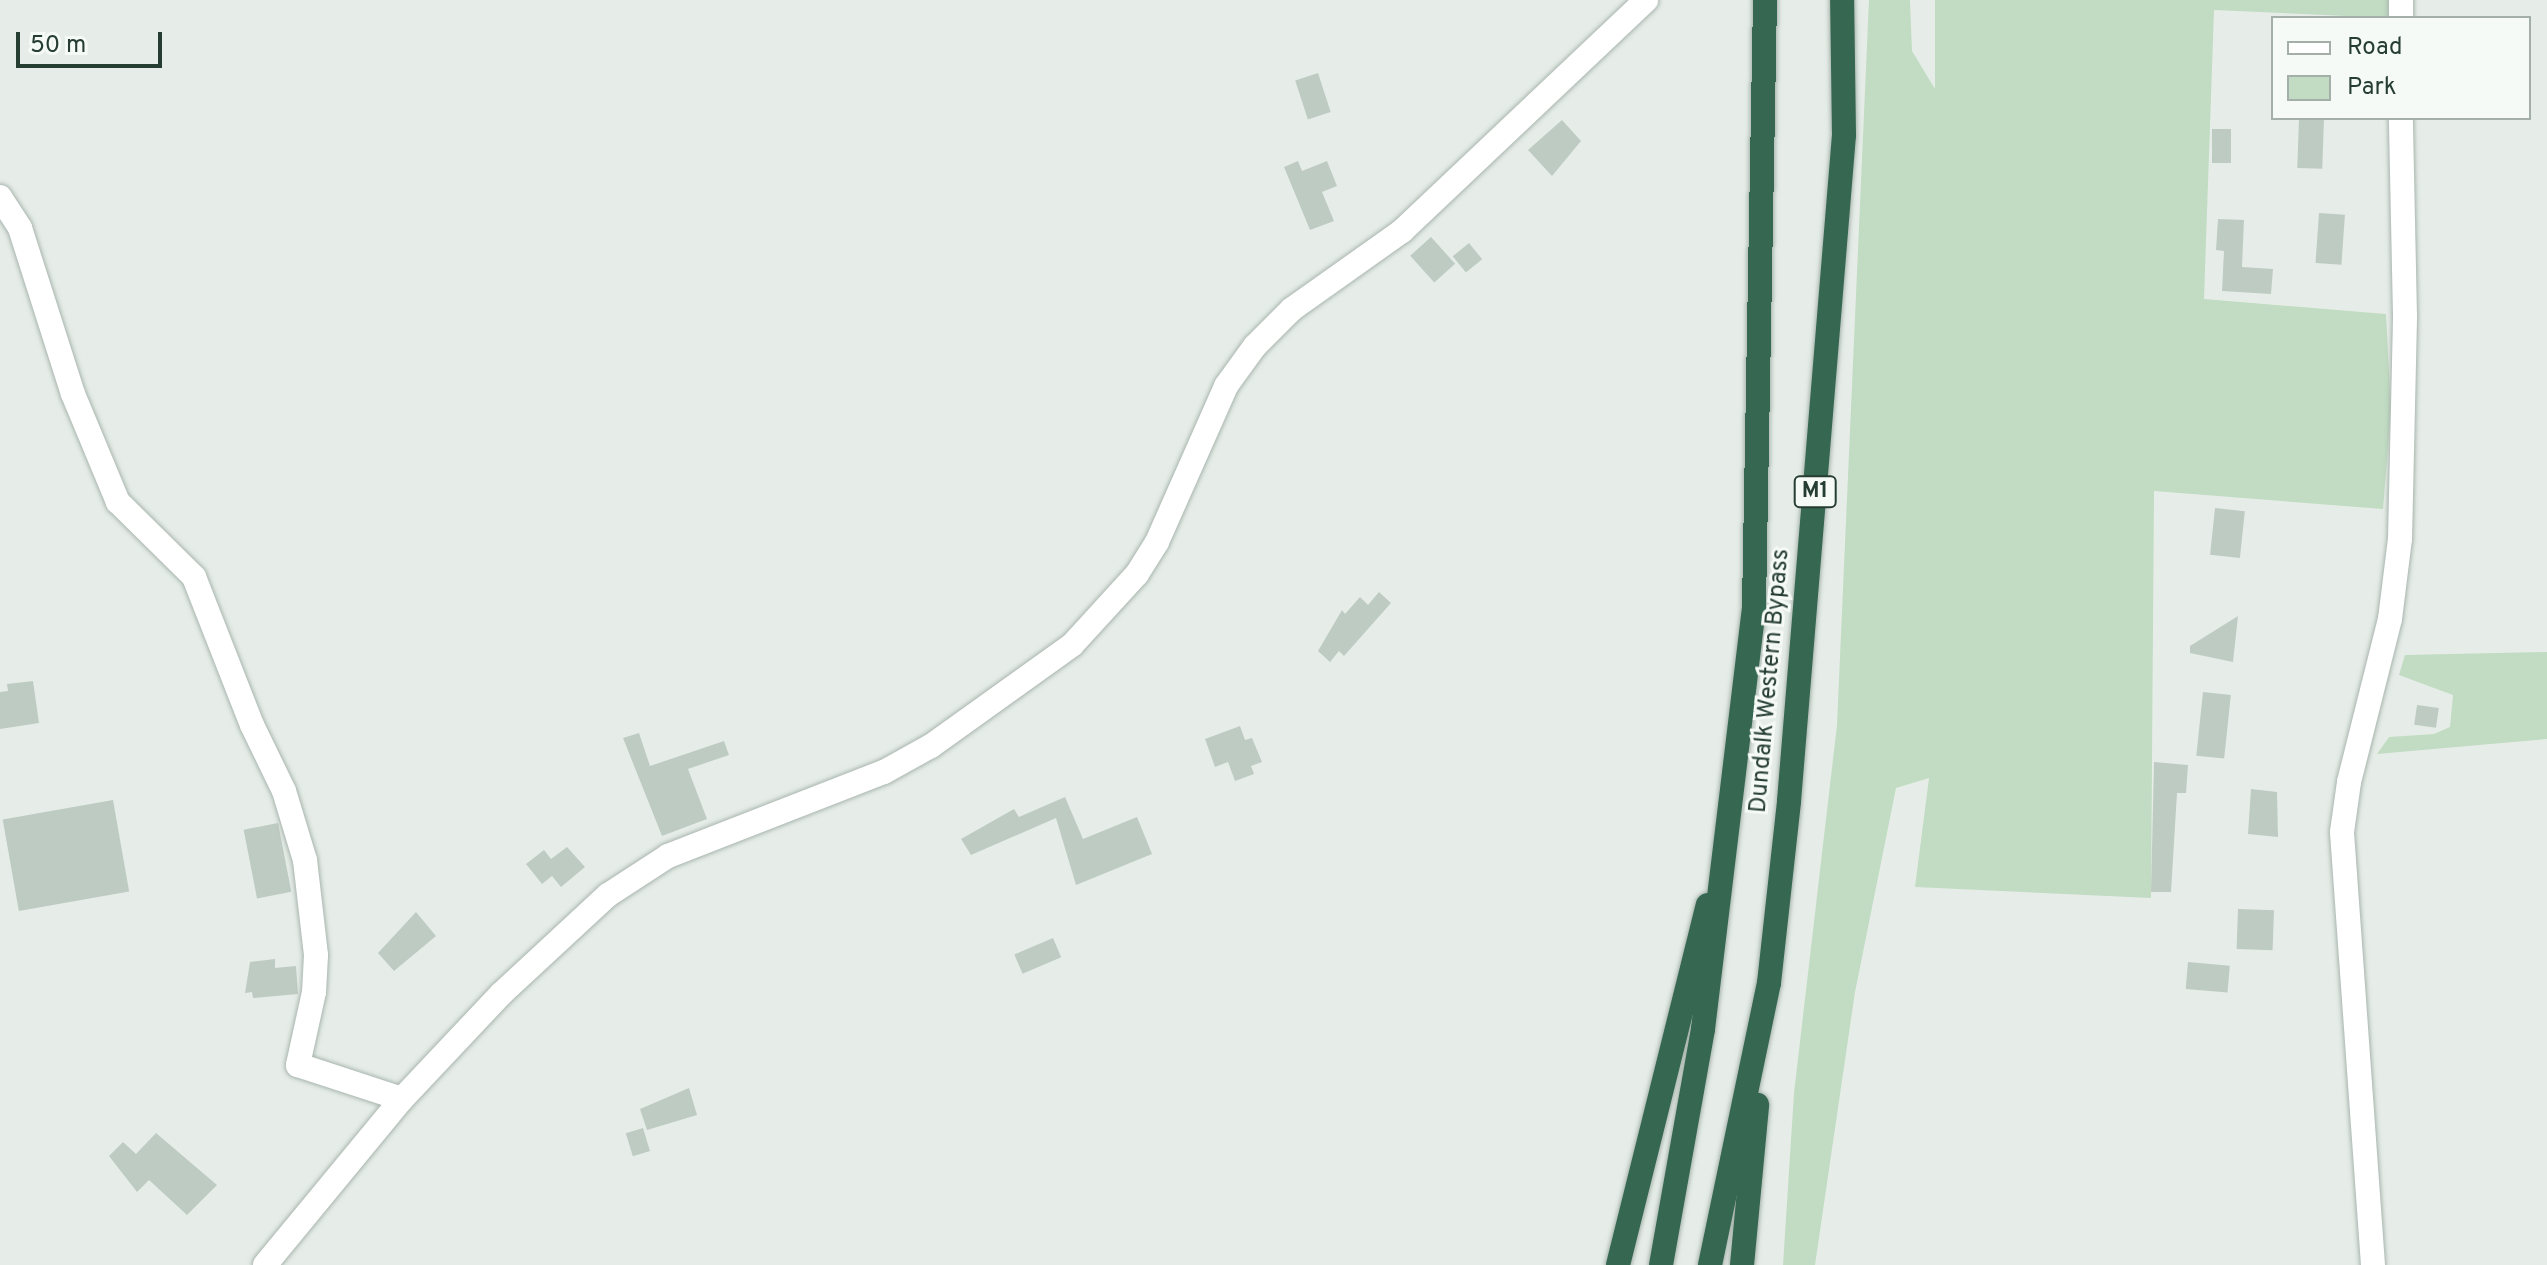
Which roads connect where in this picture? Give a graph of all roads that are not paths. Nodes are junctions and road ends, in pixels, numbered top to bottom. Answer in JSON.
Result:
{"nodes":[{"id":1,"x":1646,"y":0,"type":"edge"},
{"id":2,"x":1765,"y":0,"type":"edge"},
{"id":3,"x":1842,"y":0,"type":"edge"},
{"id":4,"x":2401,"y":120,"type":"edge"},
{"id":5,"x":0,"y":197,"type":"edge"},
{"id":6,"x":1728,"y":850,"type":"junction"},
{"id":7,"x":1769,"y":983,"type":"junction"},
{"id":8,"x":402,"y":1099,"type":"junction"},
{"id":9,"x":265,"y":1265,"type":"edge"},
{"id":10,"x":1618,"y":1265,"type":"edge"},
{"id":11,"x":1661,"y":1265,"type":"edge"},
{"id":12,"x":1710,"y":1265,"type":"edge"},
{"id":13,"x":1742,"y":1265,"type":"edge"},
{"id":14,"x":2373,"y":1265,"type":"edge"}],
"edges":[{"from":1,"to":8,"type":"street"},
{"from":2,"to":6,"type":"highway","name":"Dundalk Western Bypass"},
{"from":3,"to":7,"type":"highway","name":"Dundalk Western Bypass","number":"M1"},
{"from":4,"to":14,"type":"street"},
{"from":5,"to":8,"type":"street"},
{"from":6,"to":10,"type":"highway"},
{"from":6,"to":11,"type":"highway","name":"Dundalk Western Bypass"},
{"from":7,"to":12,"type":"highway","name":"Dundalk Western Bypass","number":"M1"},
{"from":7,"to":13,"type":"highway"},
{"from":8,"to":9,"type":"street"}]}
